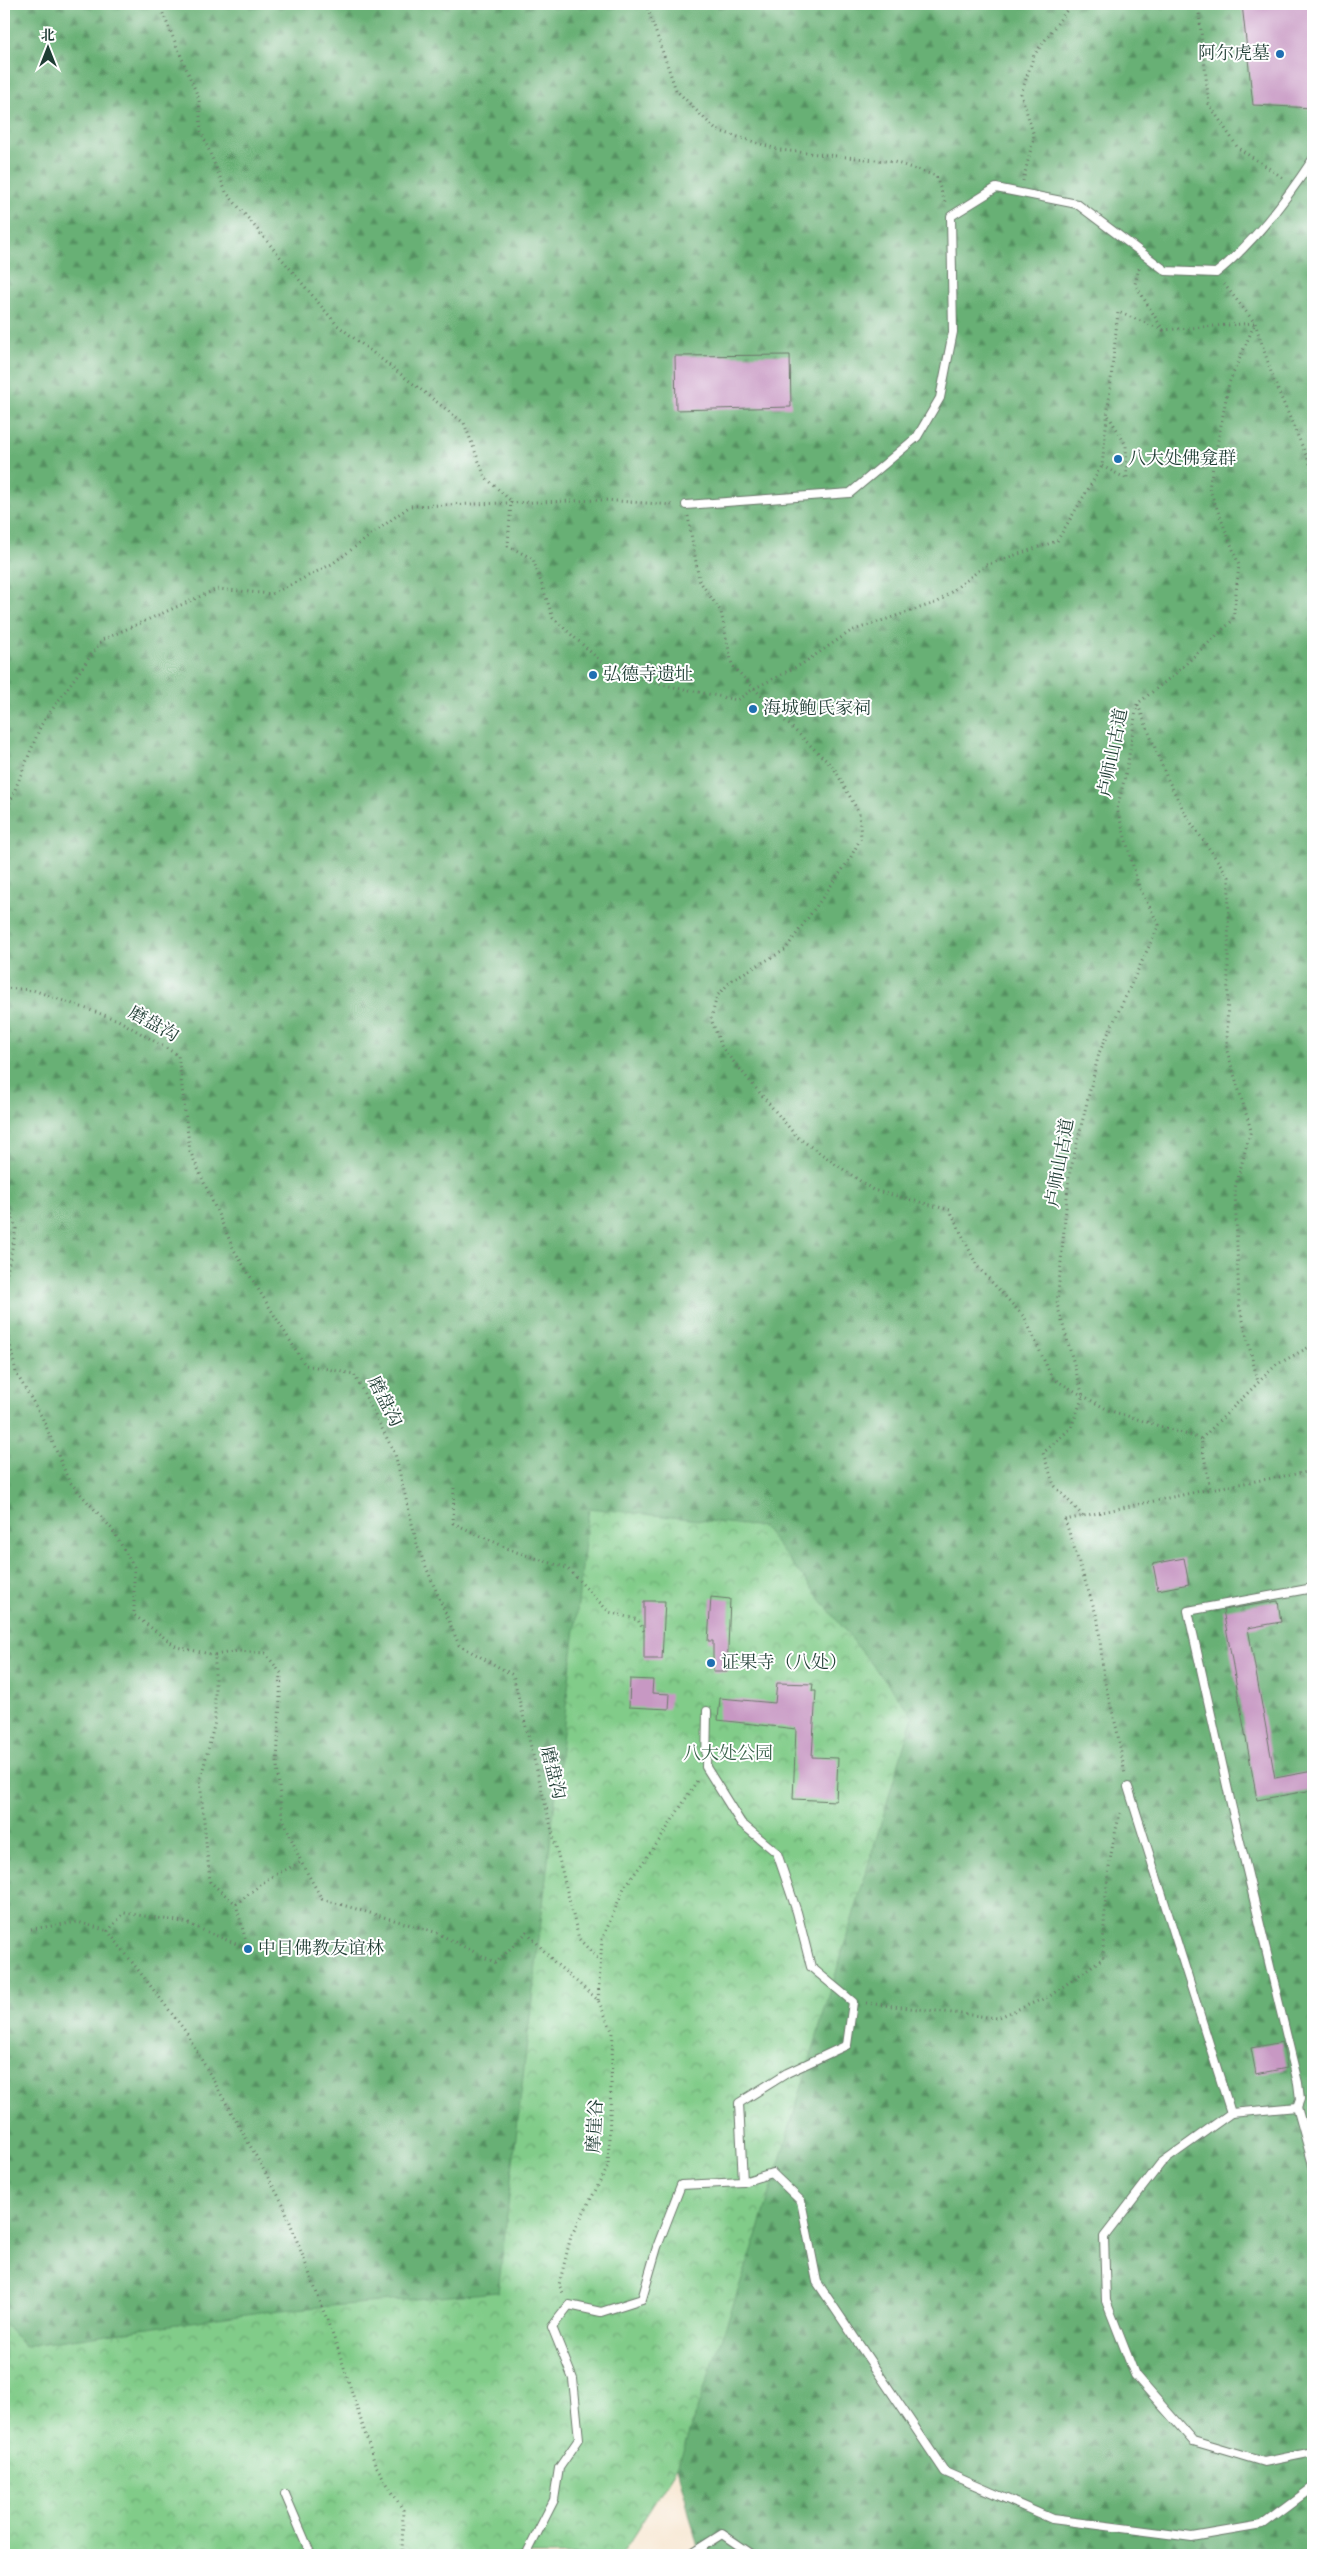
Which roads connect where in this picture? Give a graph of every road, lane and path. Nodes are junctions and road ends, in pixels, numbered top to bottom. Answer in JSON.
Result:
{"nodes":[{"id":1,"x":159,"y":4,"type":"edge"},
{"id":2,"x":646,"y":4,"type":"edge"},
{"id":3,"x":1068,"y":4,"type":"edge"},
{"id":4,"x":1198,"y":4,"type":"edge"},
{"id":5,"x":1313,"y":159,"type":"edge"},
{"id":6,"x":1295,"y":186,"type":"junction"},
{"id":7,"x":1020,"y":192,"type":"junction"},
{"id":8,"x":950,"y":216,"type":"junction"},
{"id":9,"x":1144,"y":254,"type":"junction"},
{"id":10,"x":1216,"y":273,"type":"junction"},
{"id":11,"x":1255,"y":323,"type":"junction"},
{"id":12,"x":1163,"y":330,"type":"junction"},
{"id":13,"x":1108,"y":415,"type":"junction"},
{"id":14,"x":1102,"y":466,"type":"junction"},
{"id":15,"x":1313,"y":471,"type":"edge"},
{"id":16,"x":511,"y":501,"type":"junction"},
{"id":17,"x":686,"y":505,"type":"junction"},
{"id":18,"x":755,"y":688,"type":"junction"},
{"id":19,"x":1137,"y":704,"type":"junction"},
{"id":20,"x":4,"y":817,"type":"edge"},
{"id":21,"x":4,"y":988,"type":"edge"},
{"id":22,"x":4,"y":1190,"type":"edge"},
{"id":23,"x":1313,"y":1345,"type":"edge"},
{"id":24,"x":1258,"y":1382,"type":"junction"},
{"id":25,"x":1083,"y":1396,"type":"junction"},
{"id":26,"x":1201,"y":1439,"type":"junction"},
{"id":27,"x":1313,"y":1471,"type":"edge"},
{"id":28,"x":454,"y":1488,"type":"dead end"},
{"id":29,"x":1210,"y":1489,"type":"junction"},
{"id":30,"x":1083,"y":1516,"type":"junction"},
{"id":31,"x":1313,"y":1588,"type":"edge"},
{"id":32,"x":644,"y":1631,"type":"dead end"},
{"id":33,"x":215,"y":1655,"type":"junction"},
{"id":34,"x":707,"y":1711,"type":"dead end"},
{"id":35,"x":706,"y":1767,"type":"junction"},
{"id":36,"x":1128,"y":1787,"type":"junction"},
{"id":37,"x":301,"y":1862,"type":"junction"},
{"id":38,"x":236,"y":1904,"type":"junction"},
{"id":39,"x":31,"y":1929,"type":"dead end"},
{"id":40,"x":108,"y":1931,"type":"junction"},
{"id":41,"x":600,"y":1961,"type":"junction"},
{"id":42,"x":598,"y":2000,"type":"junction"},
{"id":43,"x":853,"y":2002,"type":"junction"},
{"id":44,"x":1297,"y":2107,"type":"junction"},
{"id":45,"x":1231,"y":2114,"type":"junction"},
{"id":46,"x":1313,"y":2165,"type":"edge"},
{"id":47,"x":743,"y":2182,"type":"junction"},
{"id":48,"x":569,"y":2305,"type":"junction"},
{"id":49,"x":1313,"y":2452,"type":"edge"},
{"id":50,"x":1313,"y":2487,"type":"edge"},
{"id":51,"x":285,"y":2494,"type":"dead end"},
{"id":52,"x":312,"y":2555,"type":"edge"},
{"id":53,"x":402,"y":2555,"type":"edge"},
{"id":54,"x":526,"y":2555,"type":"edge"},
{"id":55,"x":689,"y":2555,"type":"edge"},
{"id":56,"x":753,"y":2555,"type":"edge"}],
"edges":[{"from":1,"to":16,"type":"path"},
{"from":2,"to":8,"type":"path"},
{"from":3,"to":7,"type":"path"},
{"from":4,"to":6,"type":"path"},
{"from":5,"to":6,"type":"lane"},
{"from":6,"to":10,"type":"lane"},
{"from":7,"to":8,"type":"lane"},
{"from":7,"to":9,"type":"lane"},
{"from":8,"to":17,"type":"lane"},
{"from":9,"to":10,"type":"lane"},
{"from":9,"to":12,"type":"path"},
{"from":10,"to":11,"type":"path"},
{"from":11,"to":12,"type":"path"},
{"from":11,"to":15,"type":"path"},
{"from":11,"to":19,"type":"path","name":"卢师山古道"},
{"from":12,"to":13,"type":"path"},
{"from":13,"to":14,"type":"path"},
{"from":13,"to":14,"type":"path"},
{"from":14,"to":18,"type":"path"},
{"from":16,"to":17,"type":"path"},
{"from":16,"to":18,"type":"path"},
{"from":16,"to":20,"type":"path"},
{"from":17,"to":18,"type":"path"},
{"from":18,"to":25,"type":"path"},
{"from":19,"to":24,"type":"path"},
{"from":19,"to":25,"type":"path","name":"卢师山古道"},
{"from":21,"to":41,"type":"path","name":"磨盘沟"},
{"from":22,"to":33,"type":"path"},
{"from":23,"to":24,"type":"path"},
{"from":24,"to":26,"type":"path"},
{"from":25,"to":26,"type":"path"},
{"from":25,"to":30,"type":"path"},
{"from":26,"to":29,"type":"path"},
{"from":27,"to":29,"type":"path"},
{"from":28,"to":32,"type":"path"},
{"from":29,"to":30,"type":"path"},
{"from":30,"to":36,"type":"path"},
{"from":31,"to":44,"type":"lane"},
{"from":33,"to":37,"type":"path"},
{"from":33,"to":38,"type":"path"},
{"from":34,"to":35,"type":"lane"},
{"from":35,"to":41,"type":"path"},
{"from":35,"to":43,"type":"lane"},
{"from":36,"to":43,"type":"path"},
{"from":36,"to":45,"type":"lane"},
{"from":37,"to":38,"type":"path"},
{"from":37,"to":42,"type":"path"},
{"from":38,"to":40,"type":"path"},
{"from":39,"to":40,"type":"path"},
{"from":40,"to":53,"type":"path"},
{"from":41,"to":42,"type":"path"},
{"from":42,"to":48,"type":"path","name":"摩崖谷"},
{"from":43,"to":47,"type":"lane"},
{"from":44,"to":45,"type":"lane"},
{"from":44,"to":46,"type":"lane"},
{"from":45,"to":49,"type":"lane"},
{"from":47,"to":48,"type":"lane"},
{"from":47,"to":50,"type":"lane"},
{"from":48,"to":54,"type":"lane"},
{"from":51,"to":52,"type":"lane"},
{"from":55,"to":56,"type":"lane"}]}
